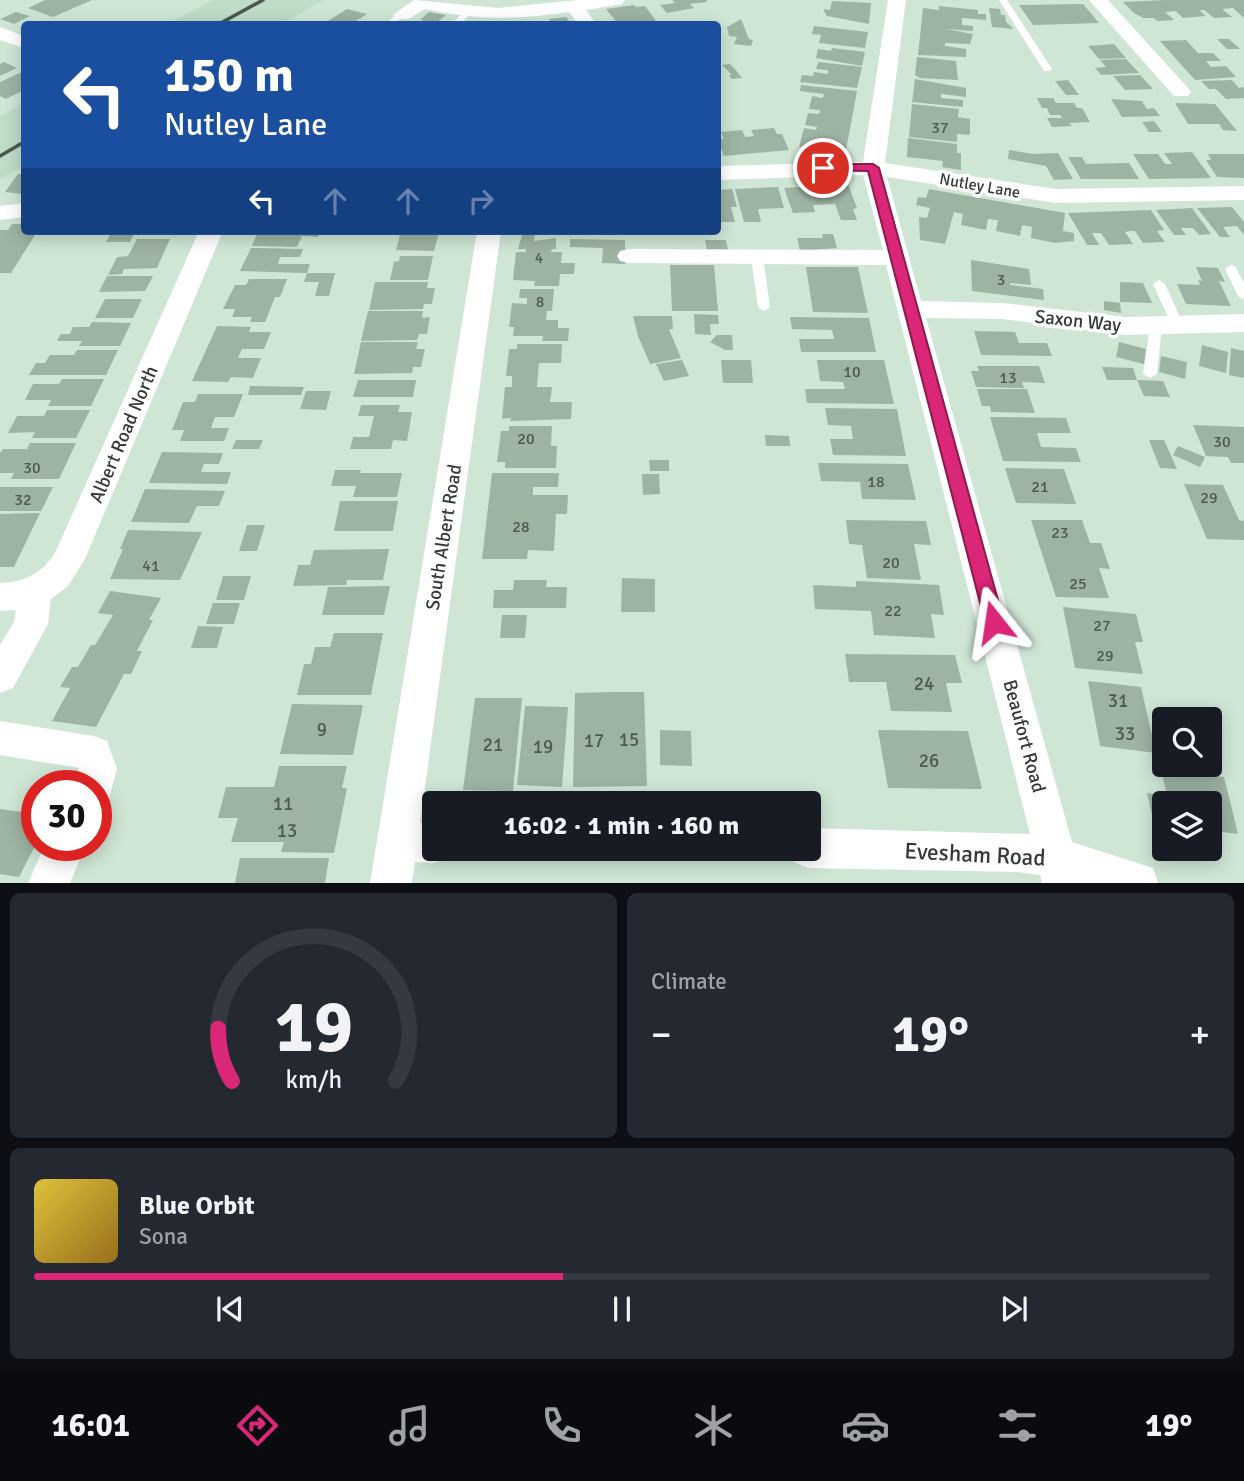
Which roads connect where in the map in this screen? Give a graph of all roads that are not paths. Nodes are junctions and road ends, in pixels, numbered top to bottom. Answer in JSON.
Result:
{"nodes":[{"id":1,"x":616,"y":0,"type":"edge"},
{"id":2,"x":897,"y":0,"type":"edge"},
{"id":3,"x":1003,"y":0,"type":"edge"},
{"id":4,"x":1098,"y":0,"type":"edge"},
{"id":5,"x":424,"y":1,"type":"edge"},
{"id":6,"x":574,"y":6,"type":"junction"},
{"id":7,"x":462,"y":19,"type":"edge"},
{"id":8,"x":395,"y":20,"type":"edge"},
{"id":9,"x":585,"y":21,"type":"edge"},
{"id":10,"x":0,"y":33,"type":"edge"},
{"id":11,"x":21,"y":41,"type":"edge"},
{"id":12,"x":1047,"y":69,"type":"dead end"},
{"id":13,"x":1181,"y":93,"type":"dead end"},
{"id":14,"x":881,"y":169,"type":"junction"},
{"id":15,"x":721,"y":173,"type":"edge"},
{"id":16,"x":1244,"y":193,"type":"edge"},
{"id":17,"x":21,"y":210,"type":"edge"},
{"id":18,"x":0,"y":213,"type":"edge"},
{"id":19,"x":209,"y":235,"type":"edge"},
{"id":20,"x":489,"y":235,"type":"edge"},
{"id":21,"x":629,"y":256,"type":"dead end"},
{"id":22,"x":757,"y":257,"type":"junction"},
{"id":23,"x":898,"y":258,"type":"junction"},
{"id":24,"x":1231,"y":269,"type":"dead end"},
{"id":25,"x":1159,"y":284,"type":"dead end"},
{"id":26,"x":1244,"y":296,"type":"edge"},
{"id":27,"x":764,"y":307,"type":"dead end"},
{"id":28,"x":912,"y":309,"type":"junction"},
{"id":29,"x":1244,"y":323,"type":"edge"},
{"id":30,"x":1167,"y":326,"type":"junction"},
{"id":31,"x":1150,"y":374,"type":"dead end"},
{"id":32,"x":35,"y":593,"type":"junction"},
{"id":33,"x":0,"y":597,"type":"edge"},
{"id":34,"x":0,"y":677,"type":"edge"},
{"id":35,"x":0,"y":738,"type":"edge"},
{"id":36,"x":98,"y":770,"type":"edge"},
{"id":37,"x":415,"y":842,"type":"edge"},
{"id":38,"x":821,"y":848,"type":"edge"},
{"id":39,"x":58,"y":861,"type":"edge"},
{"id":40,"x":1060,"y":870,"type":"edge"},
{"id":41,"x":48,"y":883,"type":"edge"},
{"id":42,"x":391,"y":883,"type":"edge"},
{"id":43,"x":1138,"y":883,"type":"edge"}],
"edges":[{"from":1,"to":6,"type":"street"},
{"from":2,"to":14,"type":"street"},
{"from":3,"to":12,"type":"lane"},
{"from":4,"to":13,"type":"street"},
{"from":5,"to":7,"type":"street"},
{"from":5,"to":8,"type":"street"},
{"from":6,"to":7,"type":"street"},
{"from":6,"to":9,"type":"street"},
{"from":10,"to":11,"type":"street"},
{"from":14,"to":15,"type":"street","name":"Nutley Lane"},
{"from":14,"to":16,"type":"street","name":"Nutley Lane"},
{"from":14,"to":23,"type":"street","name":"Beaufort Road"},
{"from":17,"to":18,"type":"street"},
{"from":19,"to":32,"type":"street","name":"Albert Road North"},
{"from":20,"to":37,"type":"street","name":"South Albert Road"},
{"from":21,"to":22,"type":"street"},
{"from":22,"to":23,"type":"street"},
{"from":22,"to":27,"type":"lane"},
{"from":23,"to":28,"type":"street","name":"Beaufort Road"},
{"from":24,"to":26,"type":"lane"},
{"from":25,"to":30,"type":"lane"},
{"from":28,"to":30,"type":"street","name":"Saxon Way"},
{"from":28,"to":40,"type":"street","name":"Beaufort Road"},
{"from":29,"to":30,"type":"street","name":"Saxon Way"},
{"from":30,"to":31,"type":"lane"},
{"from":32,"to":33,"type":"street"},
{"from":32,"to":34,"type":"street"},
{"from":35,"to":36,"type":"street"},
{"from":37,"to":42,"type":"street","name":"South Albert Road"},
{"from":38,"to":40,"type":"street","name":"Evesham Road"},
{"from":39,"to":41,"type":"street"},
{"from":40,"to":43,"type":"street","name":"Evesham Road"}]}
